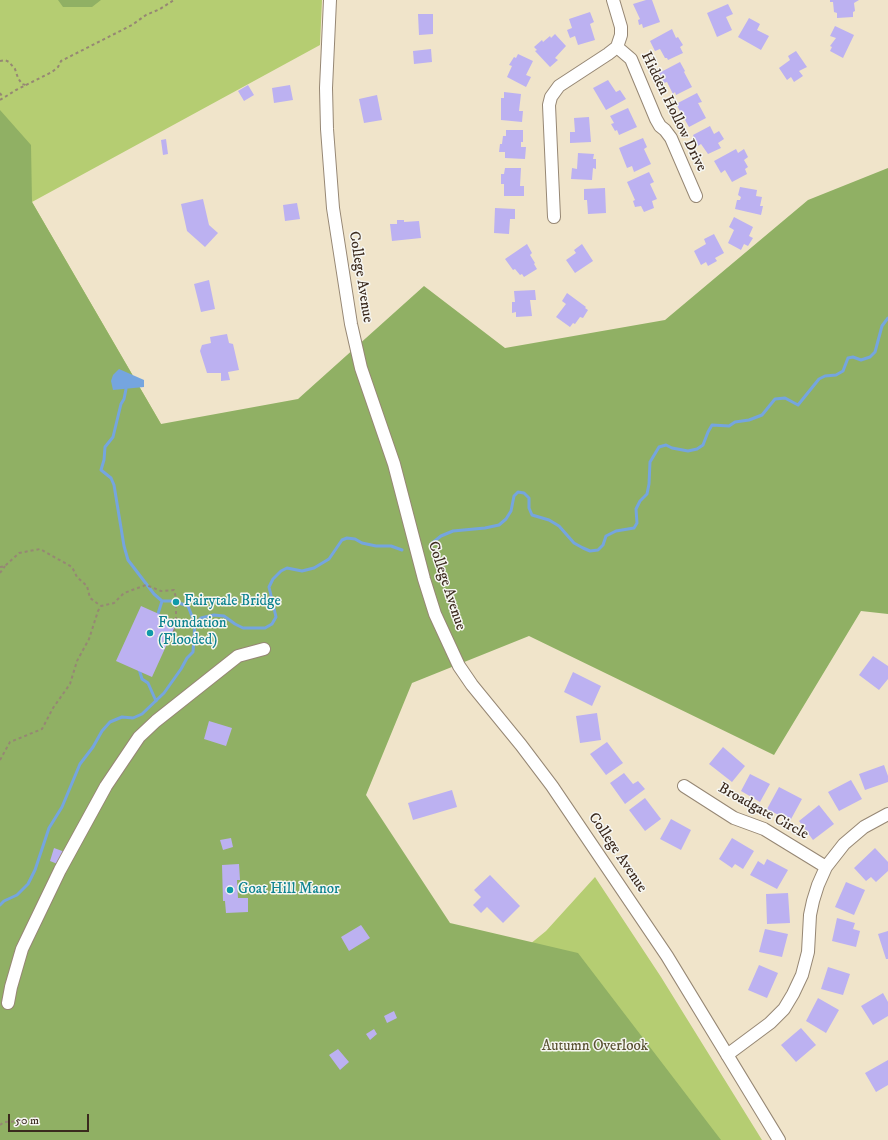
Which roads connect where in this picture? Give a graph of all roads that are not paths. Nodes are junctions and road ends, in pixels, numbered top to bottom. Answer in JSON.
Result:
{"nodes":[{"id":1,"x":330,"y":0,"type":"edge"},
{"id":2,"x":613,"y":0,"type":"edge"},
{"id":3,"x":617,"y":46,"type":"junction"},
{"id":4,"x":696,"y":196,"type":"dead end"},
{"id":5,"x":554,"y":217,"type":"dead end"},
{"id":6,"x":264,"y":649,"type":"dead end"},
{"id":7,"x":684,"y":786,"type":"dead end"},
{"id":8,"x":888,"y":814,"type":"edge"},
{"id":9,"x":826,"y":867,"type":"junction"},
{"id":10,"x":8,"y":1003,"type":"dead end"},
{"id":11,"x":726,"y":1055,"type":"junction"},
{"id":12,"x":779,"y":1140,"type":"edge"}],
"edges":[{"from":1,"to":11,"type":"street","name":"College Avenue"},
{"from":2,"to":3,"type":"street"},
{"from":3,"to":4,"type":"street","name":"Hidden Hollow Drive"},
{"from":3,"to":5,"type":"street"},
{"from":6,"to":10,"type":"street"},
{"from":7,"to":9,"type":"street","name":"Broadgate Circle"},
{"from":8,"to":9,"type":"street"},
{"from":9,"to":11,"type":"street"},
{"from":11,"to":12,"type":"street","name":"College Avenue"}]}
